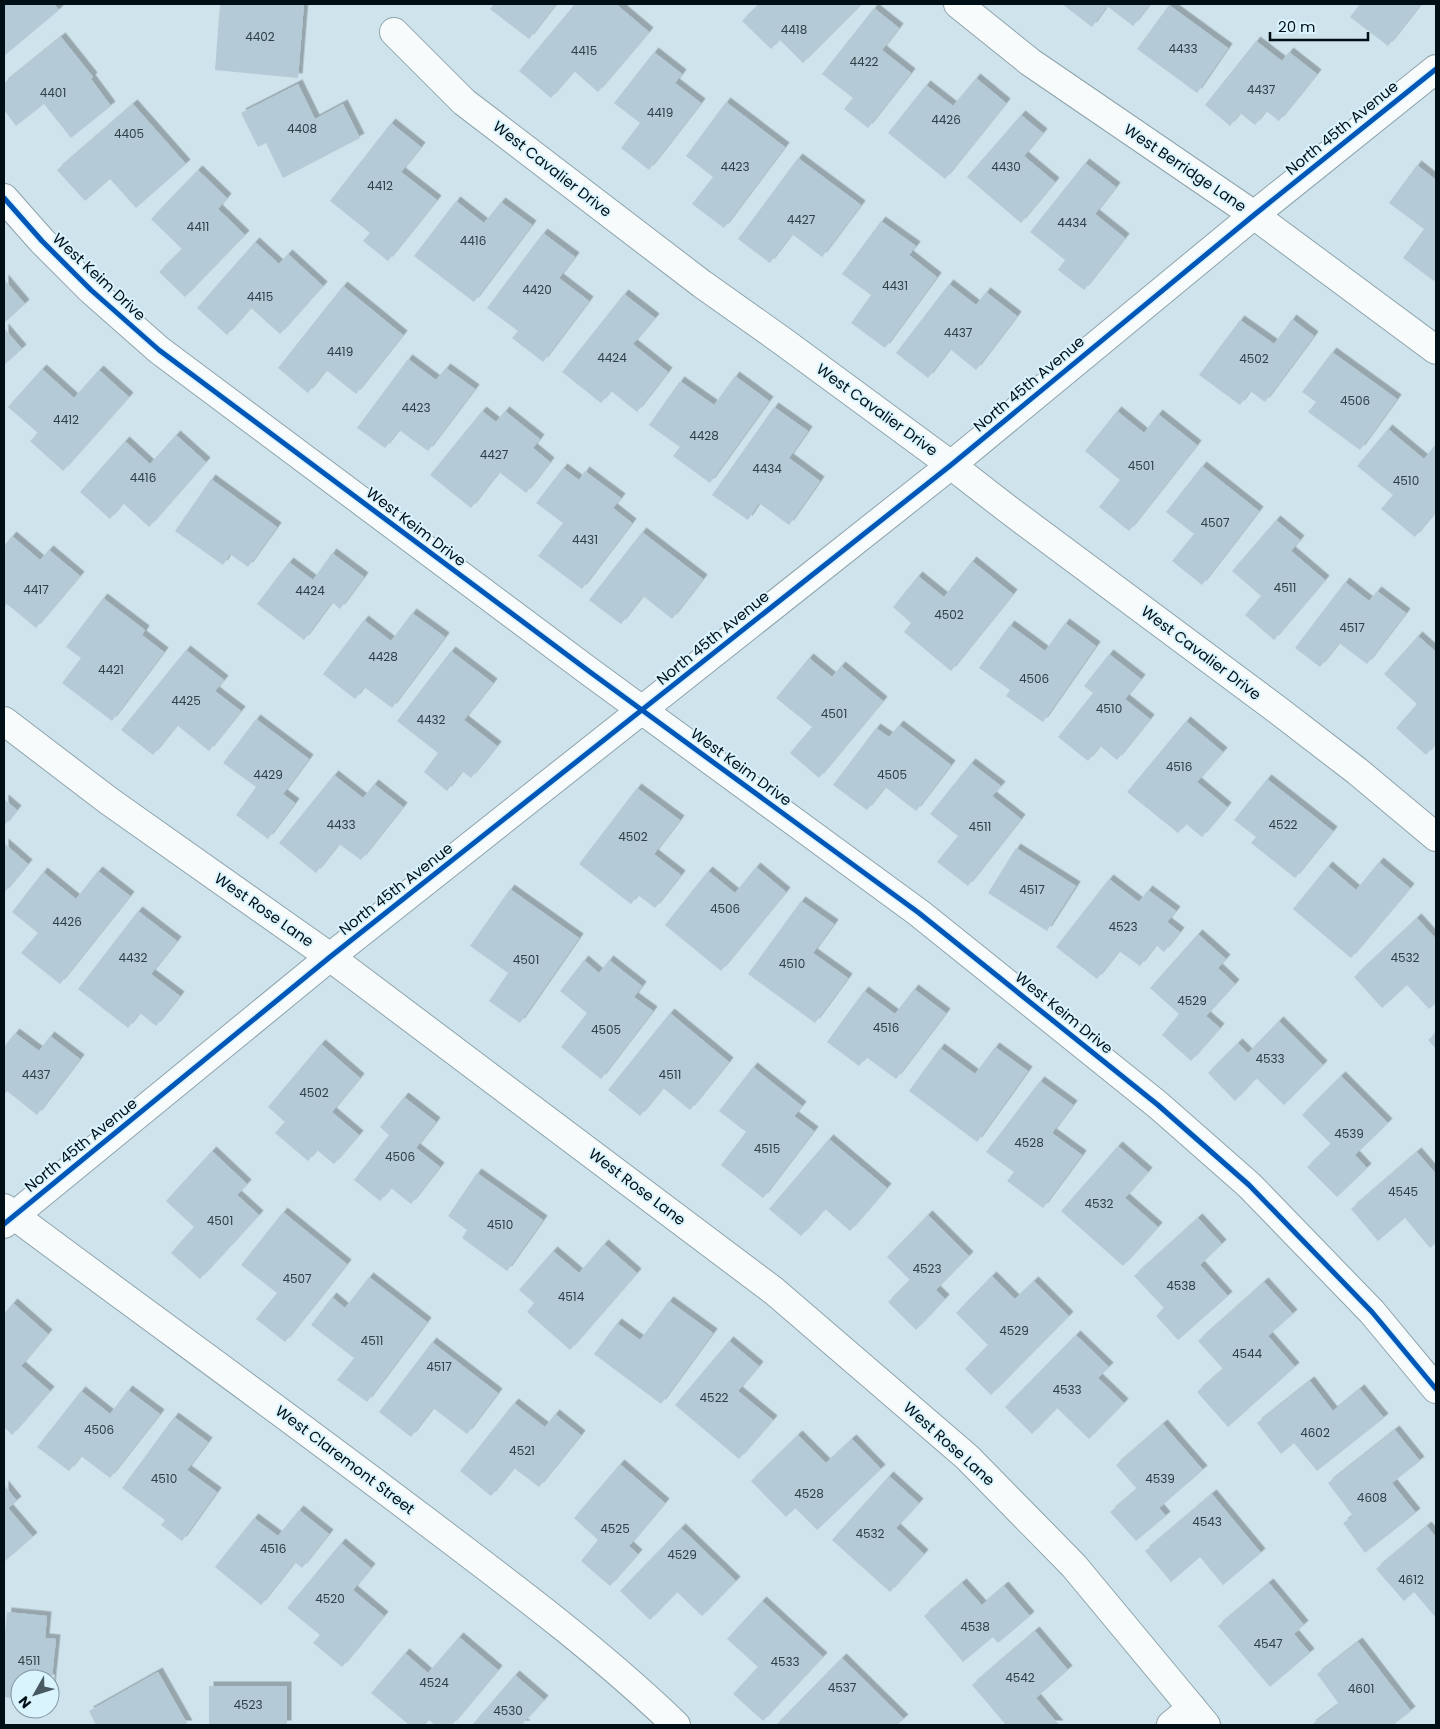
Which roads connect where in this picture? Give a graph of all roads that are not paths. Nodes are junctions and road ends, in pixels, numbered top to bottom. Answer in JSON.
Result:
{"nodes":[{"id":1,"x":958,"y":4,"type":"edge"},
{"id":2,"x":394,"y":32,"type":"dead end"},
{"id":3,"x":1436,"y":69,"type":"edge"},
{"id":4,"x":4,"y":198,"type":"edge"},
{"id":5,"x":1254,"y":215,"type":"junction"},
{"id":6,"x":1436,"y":350,"type":"edge"},
{"id":7,"x":951,"y":465,"type":"junction"},
{"id":8,"x":643,"y":710,"type":"junction"},
{"id":9,"x":4,"y":721,"type":"edge"},
{"id":10,"x":1436,"y":837,"type":"edge"},
{"id":11,"x":330,"y":957,"type":"junction"},
{"id":12,"x":7,"y":1216,"type":"edge"},
{"id":13,"x":1436,"y":1389,"type":"edge"},
{"id":14,"x":1199,"y":1717,"type":"edge"},
{"id":15,"x":676,"y":1725,"type":"edge"},
{"id":16,"x":1171,"y":1725,"type":"edge"}],
"edges":[{"from":1,"to":5,"type":"street","name":"West Berridge Lane"},
{"from":2,"to":7,"type":"street","name":"West Cavalier Drive"},
{"from":3,"to":5,"type":"street","name":"North 45th Avenue"},
{"from":4,"to":8,"type":"street","name":"West Keim Drive"},
{"from":5,"to":6,"type":"street","name":"West Berridge Lane"},
{"from":5,"to":7,"type":"street","name":"North 45th Avenue"},
{"from":7,"to":8,"type":"street","name":"North 45th Avenue"},
{"from":7,"to":10,"type":"street","name":"West Cavalier Drive"},
{"from":8,"to":11,"type":"street","name":"North 45th Avenue"},
{"from":8,"to":13,"type":"street","name":"West Keim Drive"},
{"from":9,"to":11,"type":"street","name":"West Rose Lane"},
{"from":11,"to":12,"type":"street","name":"North 45th Avenue"},
{"from":11,"to":14,"type":"street","name":"West Rose Lane"},
{"from":12,"to":15,"type":"street","name":"West Claremont Street"},
{"from":14,"to":16,"type":"street"}]}
